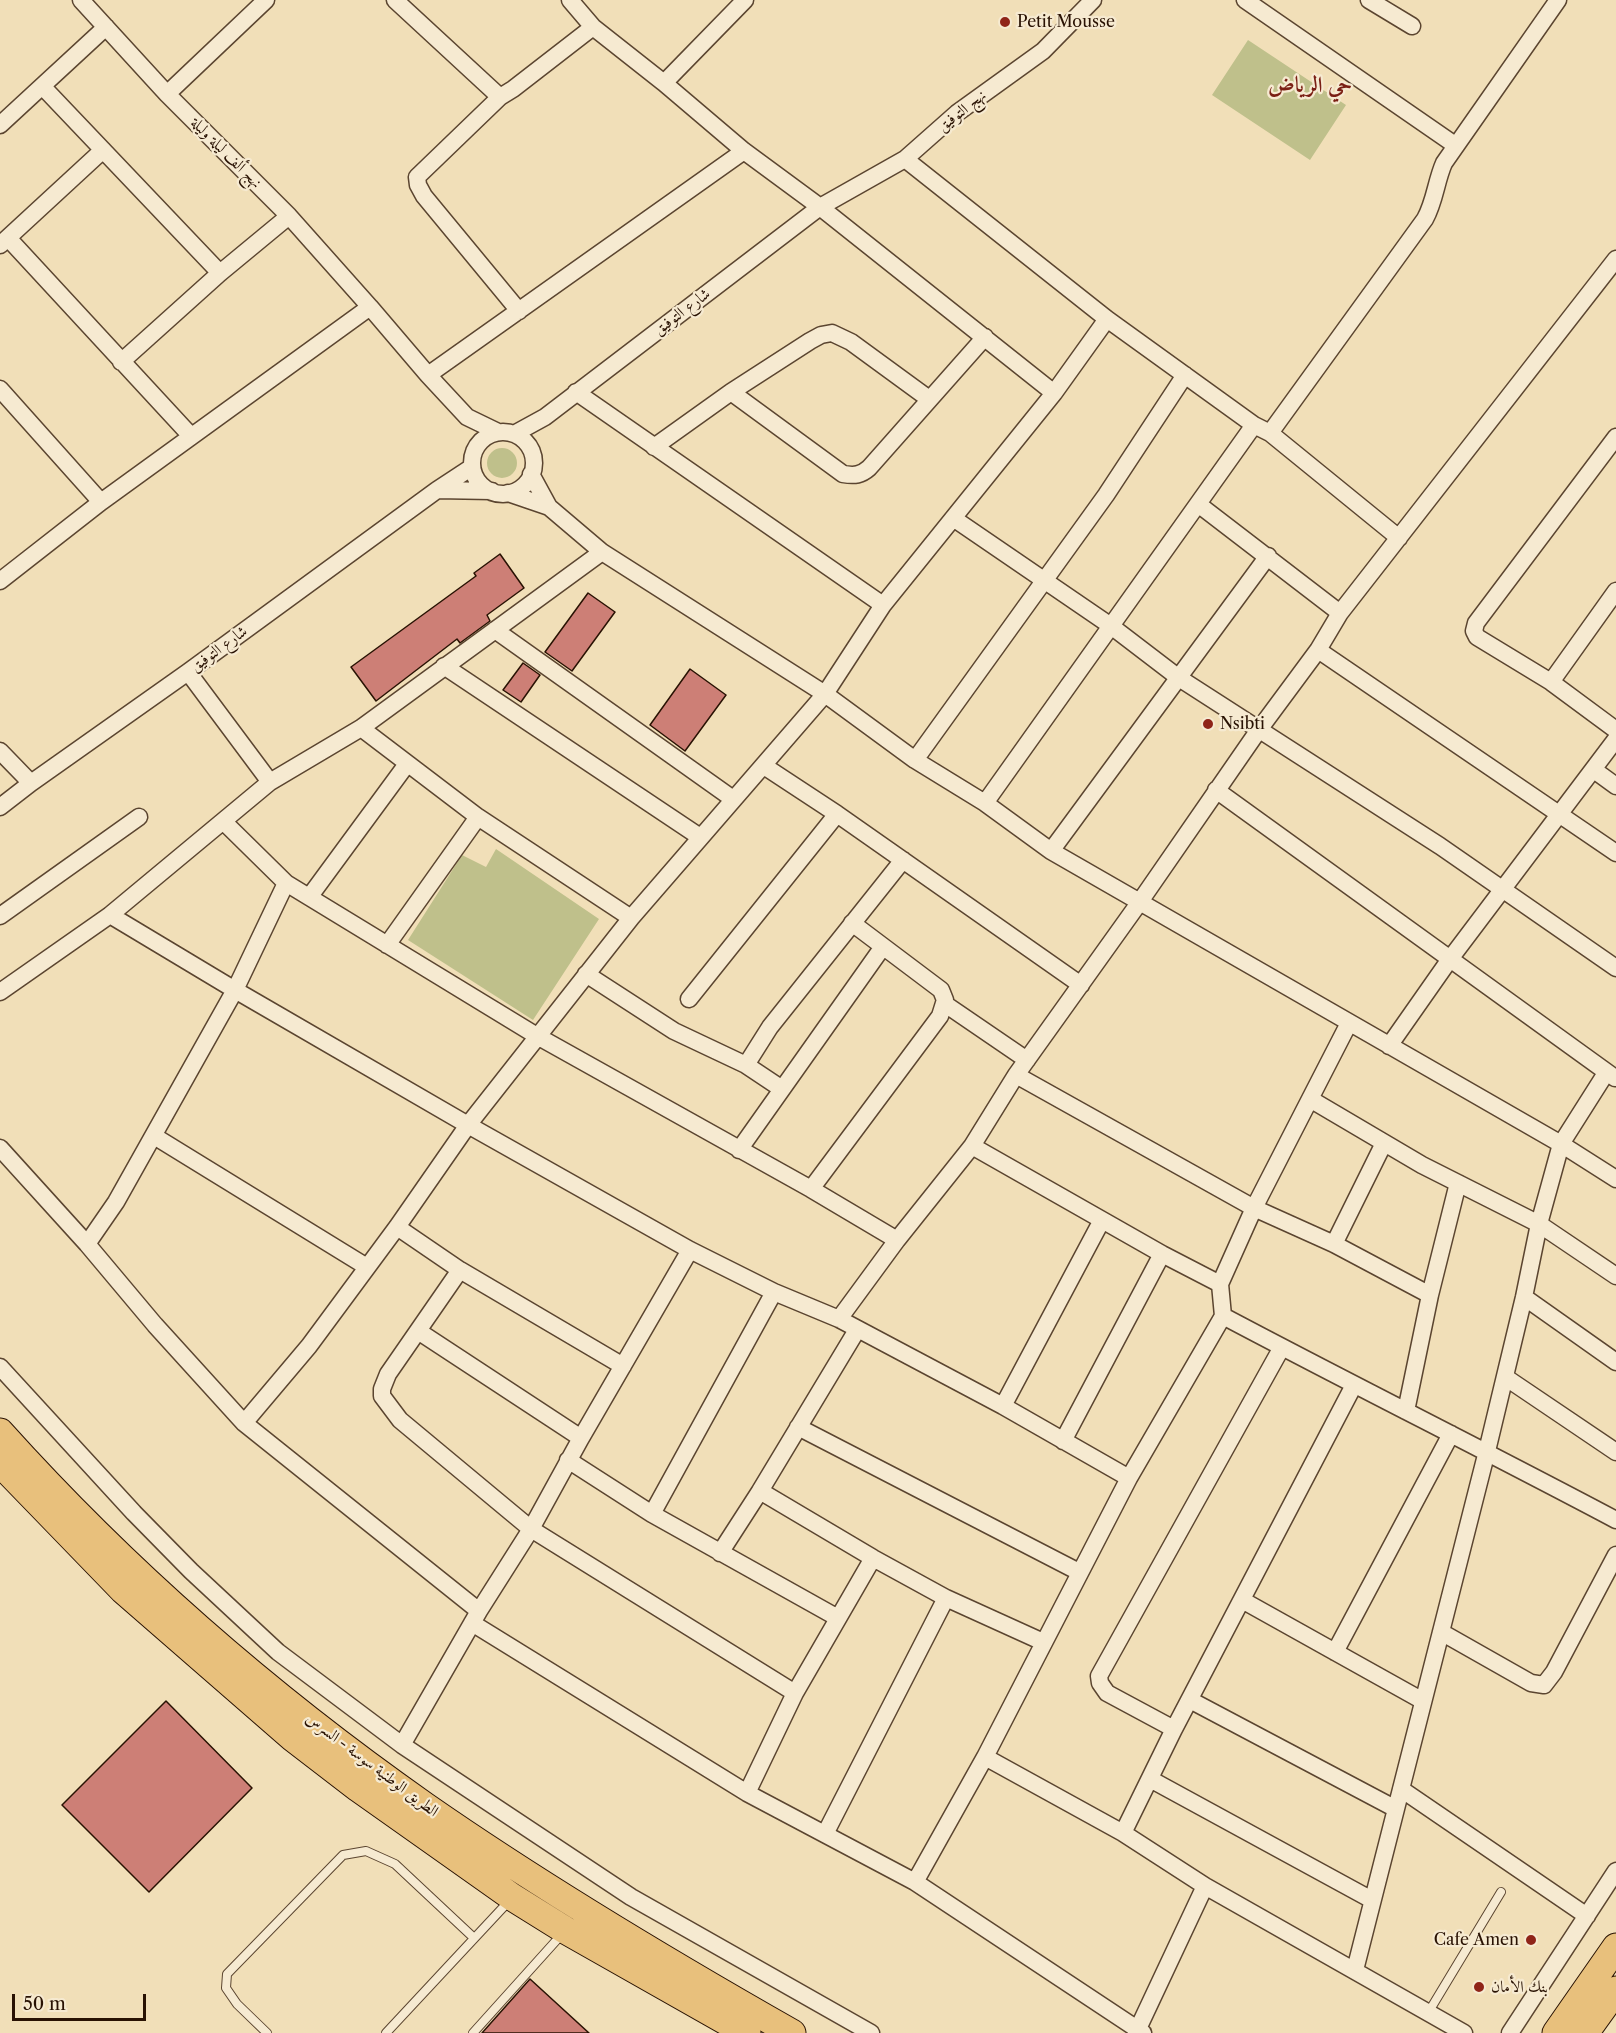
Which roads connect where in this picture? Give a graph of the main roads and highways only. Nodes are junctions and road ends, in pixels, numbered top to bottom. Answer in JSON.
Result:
{"nodes":[{"id":1,"x":0,"y":1432,"type":"edge"},
{"id":2,"x":0,"y":1463,"type":"edge"},
{"id":3,"x":1616,"y":1947,"type":"edge"},
{"id":4,"x":1616,"y":1990,"type":"edge"},
{"id":5,"x":1591,"y":2025,"type":"edge"},
{"id":6,"x":747,"y":2033,"type":"edge"},
{"id":7,"x":792,"y":2033,"type":"edge"},
{"id":8,"x":1556,"y":2033,"type":"edge"}],
"edges":[{"from":1,"to":7,"type":"highway","name":"الطريق الوطنية سوسة - السرس"},
{"from":2,"to":6,"type":"highway","name":"الطريق الوطنية سوسة - السرس"},
{"from":3,"to":8,"type":"highway"},
{"from":4,"to":5,"type":"highway"}]}
